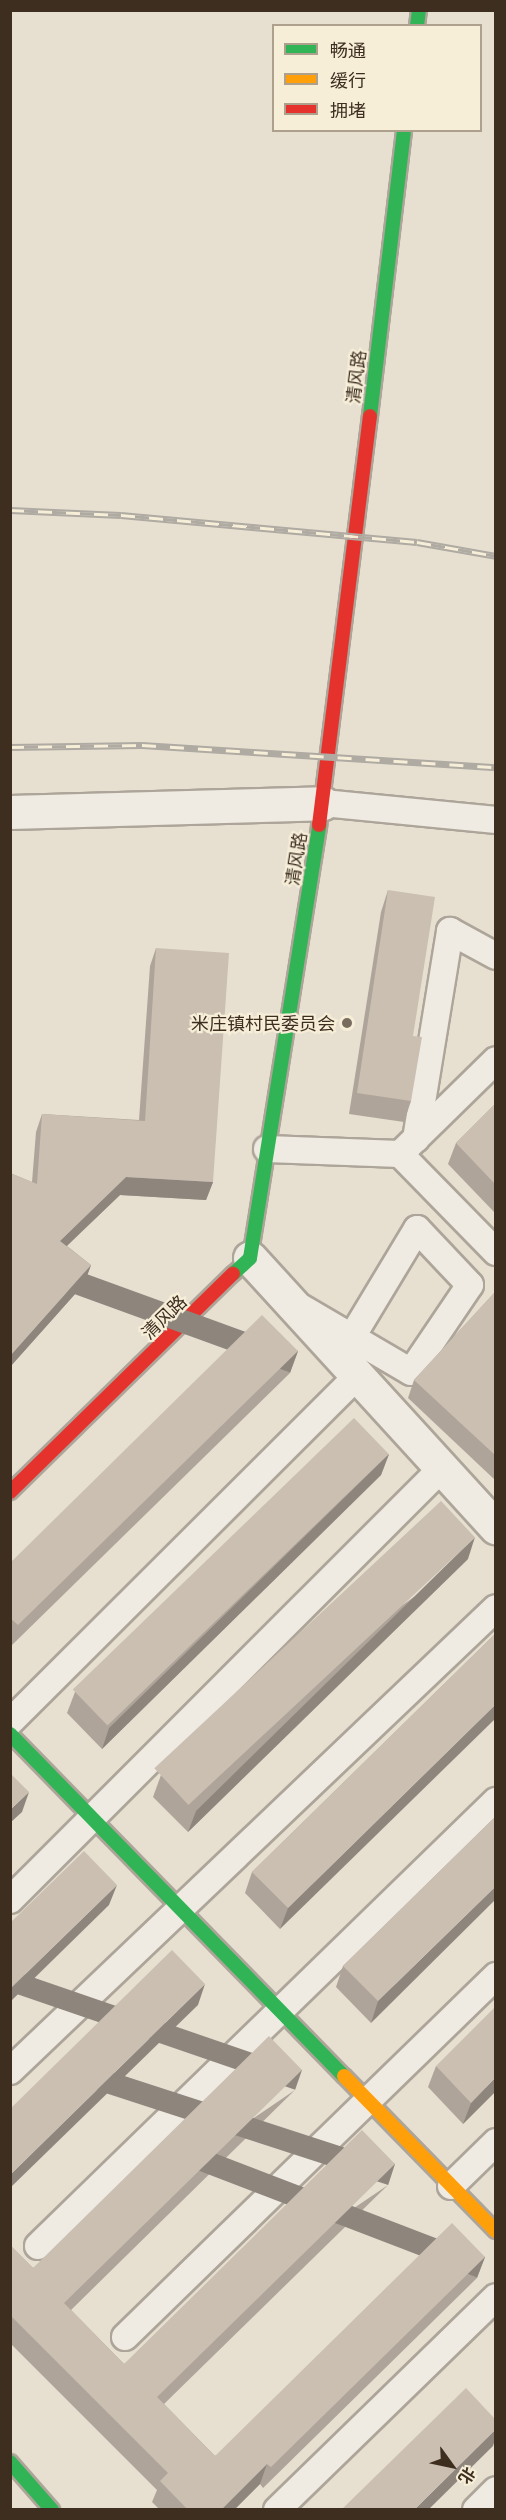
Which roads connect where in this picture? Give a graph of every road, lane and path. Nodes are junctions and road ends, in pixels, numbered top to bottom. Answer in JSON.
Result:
{"nodes":[{"id":1,"x":404,"y":132,"type":"edge"},
{"id":2,"x":323,"y":803,"type":"junction"},
{"id":3,"x":10,"y":812,"type":"edge"},
{"id":4,"x":495,"y":820,"type":"edge"},
{"id":5,"x":495,"y":956,"type":"edge"},
{"id":6,"x":495,"y":1060,"type":"edge"},
{"id":7,"x":408,"y":1147,"type":"junction"},
{"id":8,"x":267,"y":1149,"type":"junction"},
{"id":9,"x":495,"y":1252,"type":"edge"},
{"id":10,"x":250,"y":1258,"type":"junction"},
{"id":11,"x":289,"y":1300,"type":"junction"},
{"id":12,"x":353,"y":1335,"type":"junction"},
{"id":13,"x":357,"y":1376,"type":"junction"},
{"id":14,"x":442,"y":1468,"type":"junction"},
{"id":15,"x":10,"y":1492,"type":"edge"},
{"id":16,"x":495,"y":1527,"type":"edge"},
{"id":17,"x":495,"y":1608,"type":"edge"},
{"id":18,"x":10,"y":1722,"type":"edge"},
{"id":19,"x":10,"y":1734,"type":"edge"},
{"id":20,"x":495,"y":1801,"type":"edge"},
{"id":21,"x":92,"y":1818,"type":"junction"},
{"id":22,"x":10,"y":1900,"type":"edge"},
{"id":23,"x":180,"y":1908,"type":"junction"},
{"id":24,"x":495,"y":1977,"type":"edge"},
{"id":25,"x":279,"y":2009,"type":"junction"},
{"id":26,"x":10,"y":2071,"type":"edge"},
{"id":27,"x":368,"y":2101,"type":"junction"},
{"id":28,"x":495,"y":2142,"type":"edge"},
{"id":29,"x":451,"y":2186,"type":"junction"},
{"id":30,"x":495,"y":2232,"type":"edge"},
{"id":31,"x":38,"y":2246,"type":"dead end"},
{"id":32,"x":495,"y":2297,"type":"edge"},
{"id":33,"x":125,"y":2337,"type":"dead end"},
{"id":34,"x":10,"y":2462,"type":"edge"},
{"id":35,"x":495,"y":2490,"type":"edge"},
{"id":36,"x":52,"y":2510,"type":"edge"},
{"id":37,"x":277,"y":2510,"type":"edge"},
{"id":38,"x":476,"y":2510,"type":"edge"}],
"edges":[{"from":1,"to":2,"type":"main road","name":"清风路"},
{"from":2,"to":3,"type":"street"},
{"from":2,"to":4,"type":"lane"},
{"from":2,"to":8,"type":"main road","name":"清风路"},
{"from":5,"to":7,"type":"lane"},
{"from":6,"to":7,"type":"lane"},
{"from":7,"to":8,"type":"lane"},
{"from":7,"to":9,"type":"lane"},
{"from":8,"to":10,"type":"main road","name":"清风路"},
{"from":10,"to":11,"type":"street"},
{"from":10,"to":15,"type":"main road","name":"清风路"},
{"from":11,"to":12,"type":"lane"},
{"from":11,"to":13,"type":"street"},
{"from":12,"to":12,"type":"lane"},
{"from":13,"to":14,"type":"street"},
{"from":13,"to":18,"type":"lane"},
{"from":14,"to":16,"type":"street"},
{"from":14,"to":21,"type":"lane"},
{"from":17,"to":23,"type":"lane"},
{"from":19,"to":21,"type":"main road"},
{"from":20,"to":25,"type":"lane"},
{"from":21,"to":22,"type":"lane"},
{"from":21,"to":23,"type":"main road"},
{"from":23,"to":25,"type":"main road"},
{"from":23,"to":26,"type":"lane"},
{"from":24,"to":27,"type":"lane"},
{"from":25,"to":27,"type":"main road"},
{"from":25,"to":31,"type":"lane"},
{"from":27,"to":29,"type":"main road"},
{"from":27,"to":33,"type":"lane"},
{"from":28,"to":29,"type":"lane"},
{"from":29,"to":30,"type":"main road"},
{"from":32,"to":37,"type":"lane"},
{"from":34,"to":36,"type":"main road"},
{"from":35,"to":38,"type":"lane"}]}
